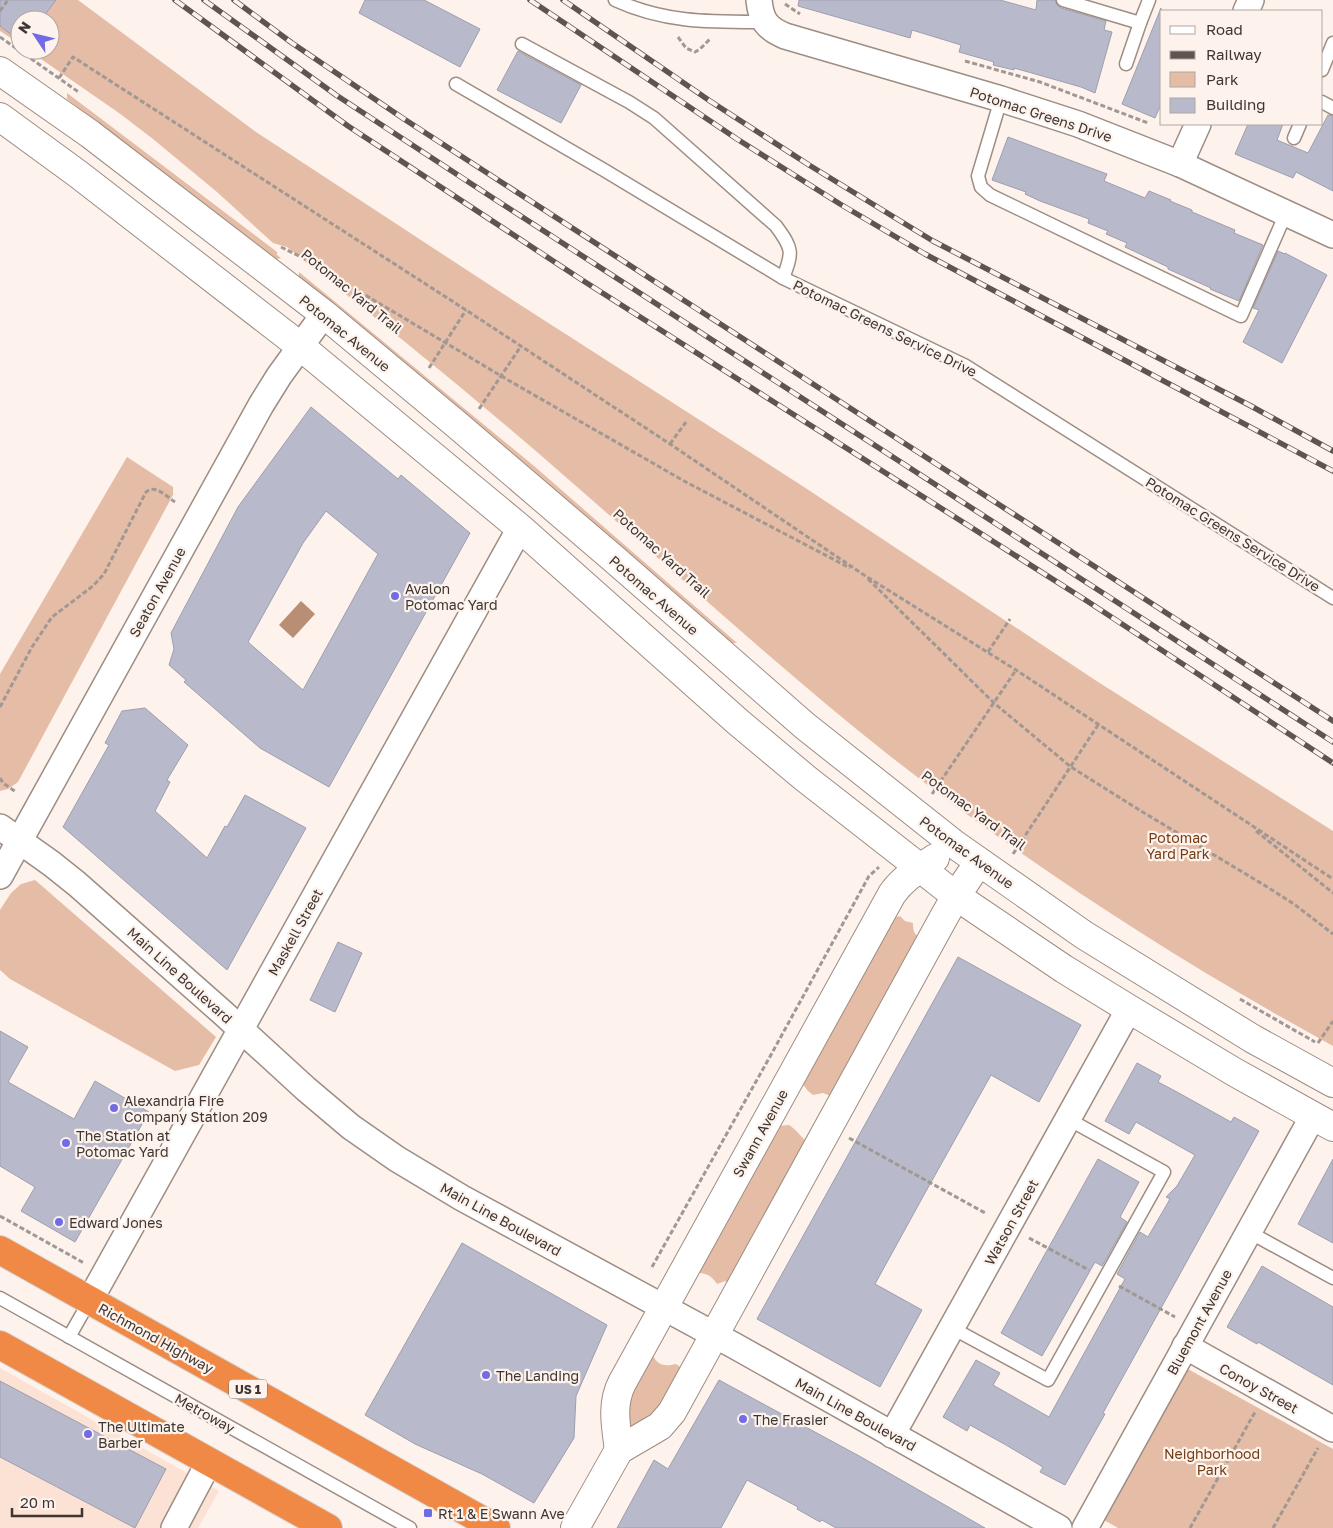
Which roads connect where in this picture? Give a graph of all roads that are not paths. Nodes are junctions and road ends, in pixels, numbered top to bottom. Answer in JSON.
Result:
{"nodes":[{"id":1,"x":615,"y":0,"type":"edge"},
{"id":2,"x":1063,"y":0,"type":"edge"},
{"id":3,"x":1149,"y":0,"type":"edge"},
{"id":4,"x":762,"y":11,"type":"edge"},
{"id":5,"x":1140,"y":23,"type":"junction"},
{"id":6,"x":1333,"y":43,"type":"edge"},
{"id":7,"x":522,"y":44,"type":"dead end"},
{"id":8,"x":1126,"y":64,"type":"dead end"},
{"id":9,"x":1323,"y":68,"type":"edge"},
{"id":10,"x":0,"y":70,"type":"edge"},
{"id":11,"x":456,"y":84,"type":"dead end"},
{"id":12,"x":24,"y":86,"type":"junction"},
{"id":13,"x":1000,"y":99,"type":"junction"},
{"id":14,"x":1,"y":121,"type":"edge"},
{"id":15,"x":1198,"y":125,"type":"edge"},
{"id":16,"x":1300,"y":125,"type":"edge"},
{"id":17,"x":1294,"y":138,"type":"dead end"},
{"id":18,"x":1180,"y":164,"type":"junction"},
{"id":19,"x":1286,"y":212,"type":"junction"},
{"id":20,"x":1333,"y":235,"type":"edge"},
{"id":21,"x":783,"y":278,"type":"junction"},
{"id":22,"x":324,"y":314,"type":"junction"},
{"id":23,"x":300,"y":346,"type":"junction"},
{"id":24,"x":520,"y":528,"type":"junction"},
{"id":25,"x":1333,"y":598,"type":"edge"},
{"id":26,"x":10,"y":834,"type":"edge"},
{"id":27,"x":954,"y":844,"type":"junction"},
{"id":28,"x":979,"y":862,"type":"junction"},
{"id":29,"x":919,"y":868,"type":"junction"},
{"id":30,"x":0,"y":876,"type":"edge"},
{"id":31,"x":956,"y":896,"type":"junction"},
{"id":32,"x":1129,"y":1009,"type":"junction"},
{"id":33,"x":241,"y":1029,"type":"junction"},
{"id":34,"x":1333,"y":1083,"type":"edge"},
{"id":35,"x":1068,"y":1119,"type":"junction"},
{"id":36,"x":1323,"y":1121,"type":"edge"},
{"id":37,"x":1249,"y":1232,"type":"junction"},
{"id":38,"x":0,"y":1250,"type":"edge"},
{"id":39,"x":1333,"y":1278,"type":"edge"},
{"id":40,"x":0,"y":1298,"type":"edge"},
{"id":41,"x":90,"y":1300,"type":"junction"},
{"id":42,"x":663,"y":1308,"type":"junction"},
{"id":43,"x":952,"y":1328,"type":"junction"},
{"id":44,"x":714,"y":1335,"type":"junction"},
{"id":45,"x":69,"y":1337,"type":"junction"},
{"id":46,"x":0,"y":1345,"type":"edge"},
{"id":47,"x":1185,"y":1346,"type":"junction"},
{"id":48,"x":1331,"y":1428,"type":"edge"},
{"id":49,"x":892,"y":1434,"type":"junction"},
{"id":50,"x":619,"y":1450,"type":"junction"},
{"id":51,"x":209,"y":1462,"type":"junction"},
{"id":52,"x":174,"y":1528,"type":"edge"},
{"id":53,"x":328,"y":1528,"type":"edge"},
{"id":54,"x":410,"y":1528,"type":"edge"},
{"id":55,"x":496,"y":1528,"type":"edge"},
{"id":56,"x":575,"y":1528,"type":"edge"},
{"id":57,"x":1060,"y":1528,"type":"edge"},
{"id":58,"x":1085,"y":1528,"type":"edge"}],
"edges":[{"from":1,"to":4,"type":"lane"},
{"from":2,"to":5,"type":"lane"},
{"from":3,"to":5,"type":"lane"},
{"from":4,"to":13,"type":"street","name":"Potomac Greens Drive"},
{"from":5,"to":8,"type":"lane"},
{"from":6,"to":9,"type":"lane"},
{"from":7,"to":21,"type":"lane"},
{"from":10,"to":12,"type":"street","name":"Potomac Avenue"},
{"from":11,"to":21,"type":"lane","name":"Potomac Greens Service Drive"},
{"from":12,"to":14,"type":"street"},
{"from":12,"to":22,"type":"street","name":"Potomac Avenue"},
{"from":13,"to":18,"type":"street","name":"Potomac Greens Drive"},
{"from":13,"to":19,"type":"lane"},
{"from":14,"to":23,"type":"street"},
{"from":15,"to":18,"type":"street"},
{"from":16,"to":17,"type":"lane"},
{"from":18,"to":19,"type":"street","name":"Potomac Greens Drive"},
{"from":19,"to":20,"type":"street","name":"Potomac Greens Drive"},
{"from":21,"to":25,"type":"lane","name":"Potomac Greens Service Drive"},
{"from":22,"to":23,"type":"street","name":"Seaton Avenue"},
{"from":22,"to":27,"type":"street","name":"Potomac Avenue"},
{"from":23,"to":24,"type":"street"},
{"from":23,"to":26,"type":"street","name":"Seaton Avenue"},
{"from":24,"to":29,"type":"street"},
{"from":24,"to":33,"type":"street","name":"Maskell Street"},
{"from":26,"to":30,"type":"street","name":"Seaton Avenue"},
{"from":26,"to":33,"type":"street","name":"Main Line Boulevard"},
{"from":27,"to":28,"type":"street","name":"Potomac Avenue"},
{"from":27,"to":29,"type":"street","name":"Swann Avenue"},
{"from":28,"to":31,"type":"street"},
{"from":28,"to":34,"type":"street","name":"Potomac Avenue"},
{"from":29,"to":31,"type":"street"},
{"from":29,"to":42,"type":"street","name":"Swann Avenue"},
{"from":31,"to":32,"type":"street"},
{"from":31,"to":44,"type":"street"},
{"from":32,"to":35,"type":"street","name":"Watson Street"},
{"from":32,"to":36,"type":"street"},
{"from":33,"to":41,"type":"street","name":"Maskell Street"},
{"from":33,"to":42,"type":"street","name":"Main Line Boulevard"},
{"from":35,"to":43,"type":"street","name":"Watson Street"},
{"from":35,"to":43,"type":"lane"},
{"from":36,"to":37,"type":"street","name":"Bluemont Avenue"},
{"from":37,"to":39,"type":"lane"},
{"from":37,"to":47,"type":"street","name":"Bluemont Avenue"},
{"from":38,"to":41,"type":"highway","name":"Richmond Highway","number":"US 1"},
{"from":40,"to":45,"type":"lane","name":"Metroway"},
{"from":41,"to":45,"type":"lane","name":"Maskell Street"},
{"from":41,"to":55,"type":"highway","name":"Richmond Highway","number":"US 1"},
{"from":42,"to":44,"type":"street","name":"Main Line Boulevard"},
{"from":42,"to":50,"type":"street","name":"Swann Avenue"},
{"from":43,"to":49,"type":"street","name":"Watson Street"},
{"from":44,"to":49,"type":"street","name":"Main Line Boulevard"},
{"from":44,"to":50,"type":"street"},
{"from":45,"to":54,"type":"lane","name":"Metroway"},
{"from":46,"to":51,"type":"highway"},
{"from":47,"to":48,"type":"street","name":"Conoy Street"},
{"from":47,"to":58,"type":"street","name":"Bluemont Avenue"},
{"from":49,"to":57,"type":"street","name":"Main Line Boulevard"},
{"from":50,"to":56,"type":"street"},
{"from":51,"to":52,"type":"street"},
{"from":51,"to":53,"type":"highway"}]}
